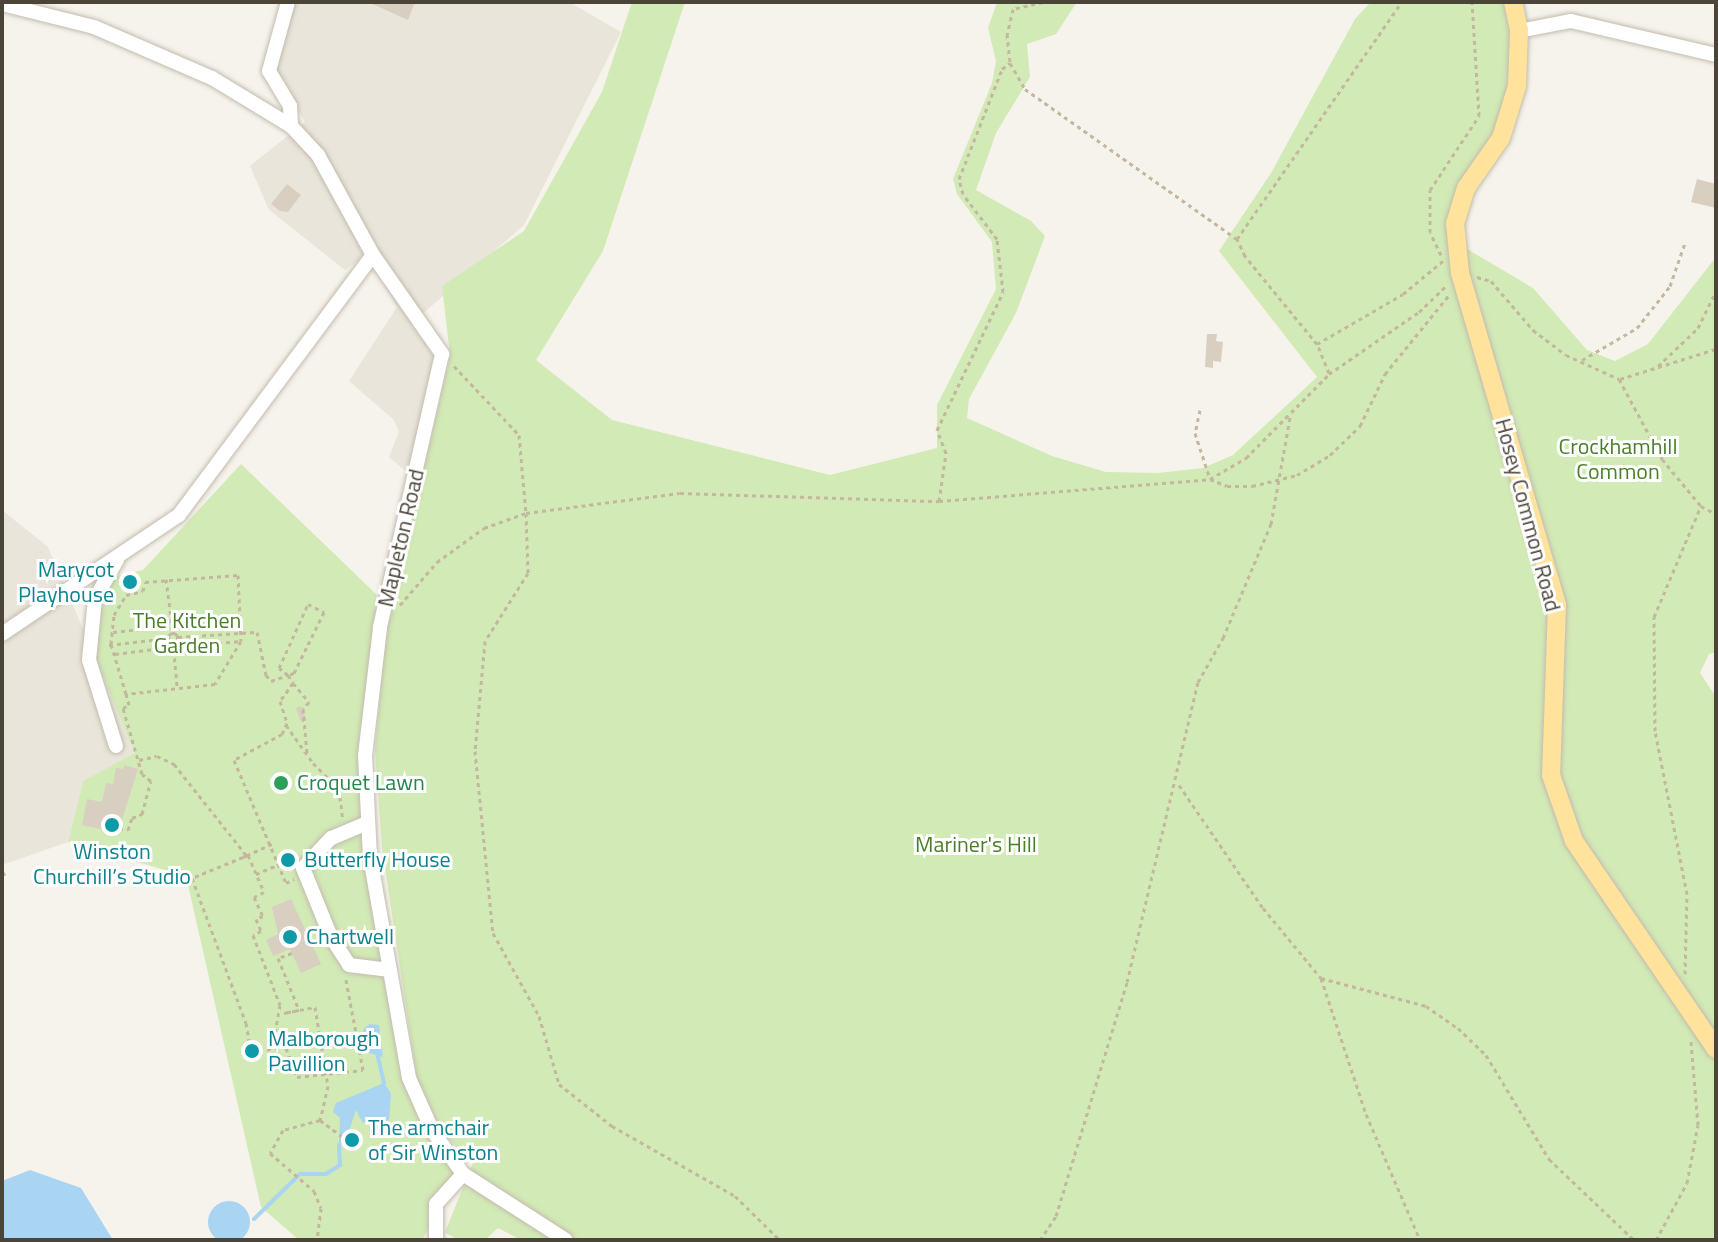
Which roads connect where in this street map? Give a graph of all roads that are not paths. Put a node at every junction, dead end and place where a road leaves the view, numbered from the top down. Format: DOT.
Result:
graph roads {
  1 [pos="288,2"];
  2 [pos="1513,2"];
  3 [pos="2,4"];
  4 [pos="1519,31"];
  5 [pos="1712,52"];
  6 [pos="291,126"];
  7 [pos="373,255"];
  8 [pos="119,556"];
  9 [pos="2,634"];
  10 [pos="116,746"];
  11 [pos="367,823"];
  12 [pos="388,970"];
  13 [pos="1716,1049"];
  14 [pos="463,1174"];
  15 [pos="436,1240"];
  16 [pos="566,1240"];
  1 -- 6 [label="street"];
  2 -- 4 [label="main road, Hosey Common Road"];
  3 -- 6 [label="street"];
  4 -- 5 [label="street"];
  4 -- 13 [label="main road, Hosey Common Road"];
  6 -- 7 [label="street"];
  7 -- 8 [label="street"];
  7 -- 11 [label="street, Mapleton Road"];
  8 -- 9 [label="street"];
  8 -- 10 [label="street"];
  11 -- 12 [label="street, Mapleton Road"];
  11 -- 12 [label="street"];
  12 -- 14 [label="street, Mapleton Road"];
  14 -- 15 [label="street"];
  14 -- 16 [label="street, Mapleton Road"];
}
